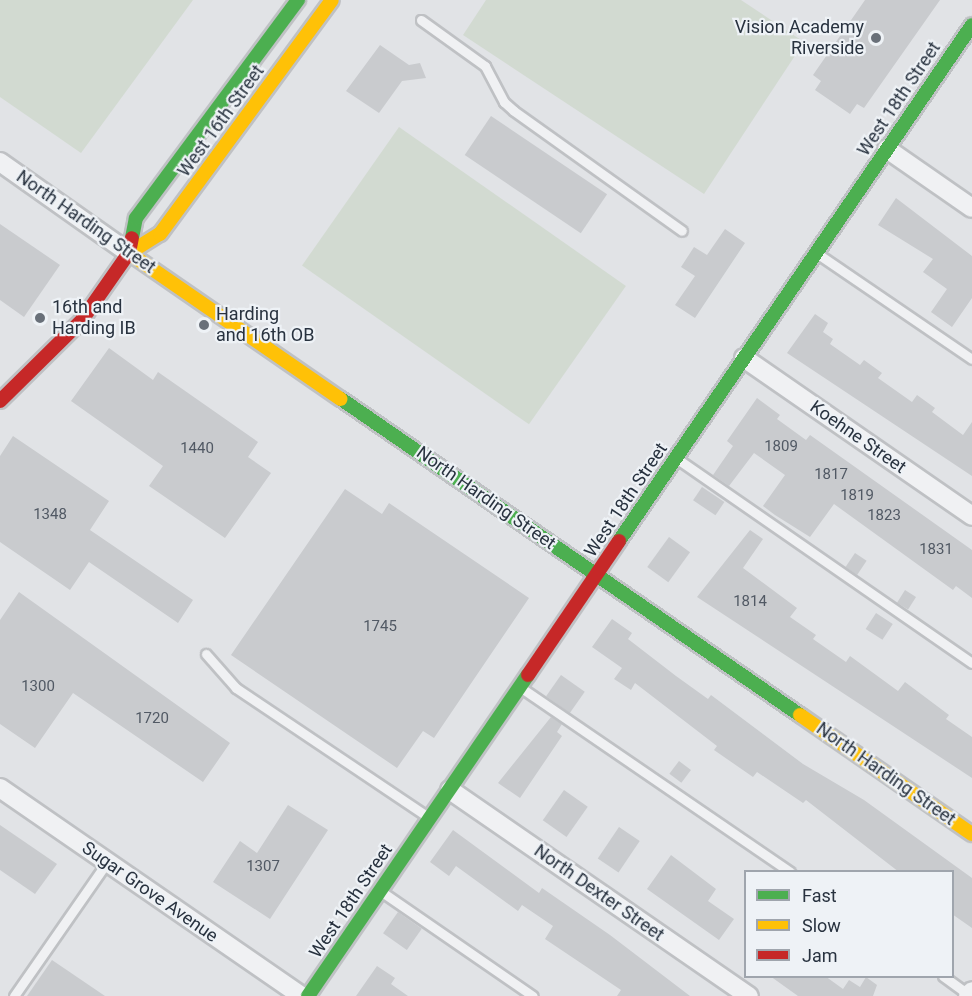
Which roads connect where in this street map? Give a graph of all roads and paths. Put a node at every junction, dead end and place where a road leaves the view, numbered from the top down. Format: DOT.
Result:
graph roads {
  1 [pos="298,0"];
  2 [pos="332,0"];
  3 [pos="421,20"];
  4 [pos="972,25"];
  5 [pos="887,149"];
  6 [pos="0,162"];
  7 [pos="972,208"];
  8 [pos="682,231"];
  9 [pos="129,253"];
  10 [pos="816,253"];
  11 [pos="744,358"];
  12 [pos="972,359"];
  13 [pos="0,401"];
  14 [pos="676,458"];
  15 [pos="972,516"];
  16 [pos="597,575"];
  17 [pos="206,654"];
  18 [pos="972,663"];
  19 [pos="520,687"];
  20 [pos="0,788"];
  21 [pos="450,790"];
  22 [pos="430,819"];
  23 [pos="972,834"];
  24 [pos="107,862"];
  25 [pos="787,870"];
  26 [pos="380,891"];
  27 [pos="946,978"];
  28 [pos="970,994"];
  29 [pos="14,996"];
  30 [pos="301,996"];
  31 [pos="308,996"];
  32 [pos="532,996"];
  33 [pos="749,996"];
  1 -- 9 [label="street, West 16th Street"];
  2 -- 9 [label="street, West 16th Street"];
  3 -- 8 [label="lane"];
  4 -- 5 [label="street, West 18th Street"];
  5 -- 7 [label="street"];
  5 -- 10 [label="street, West 18th Street"];
  6 -- 9 [label="street, North Harding Street"];
  9 -- 13 [label="street, West 16th Street"];
  9 -- 16 [label="street, North Harding Street"];
  10 -- 11 [label="street, West 18th Street"];
  10 -- 12 [label="lane"];
  11 -- 14 [label="street, West 18th Street"];
  11 -- 15 [label="street, Koehne Street"];
  14 -- 16 [label="street, West 18th Street"];
  14 -- 18 [label="lane"];
  16 -- 19 [label="street, West 18th Street"];
  16 -- 23 [label="street, North Harding Street"];
  17 -- 22 [label="lane"];
  19 -- 21 [label="street, West 18th Street"];
  19 -- 25 [label="lane"];
  20 -- 24 [label="street, Sugar Grove Avenue"];
  21 -- 22 [label="street, West 18th Street"];
  21 -- 33 [label="street, North Dexter Street"];
  22 -- 26 [label="street, West 18th Street"];
  24 -- 29 [label="lane"];
  24 -- 30 [label="street, Sugar Grove Avenue"];
  26 -- 31 [label="street, West 18th Street"];
  26 -- 32 [label="lane"];
  27 -- 28 [label="lane"];
}
